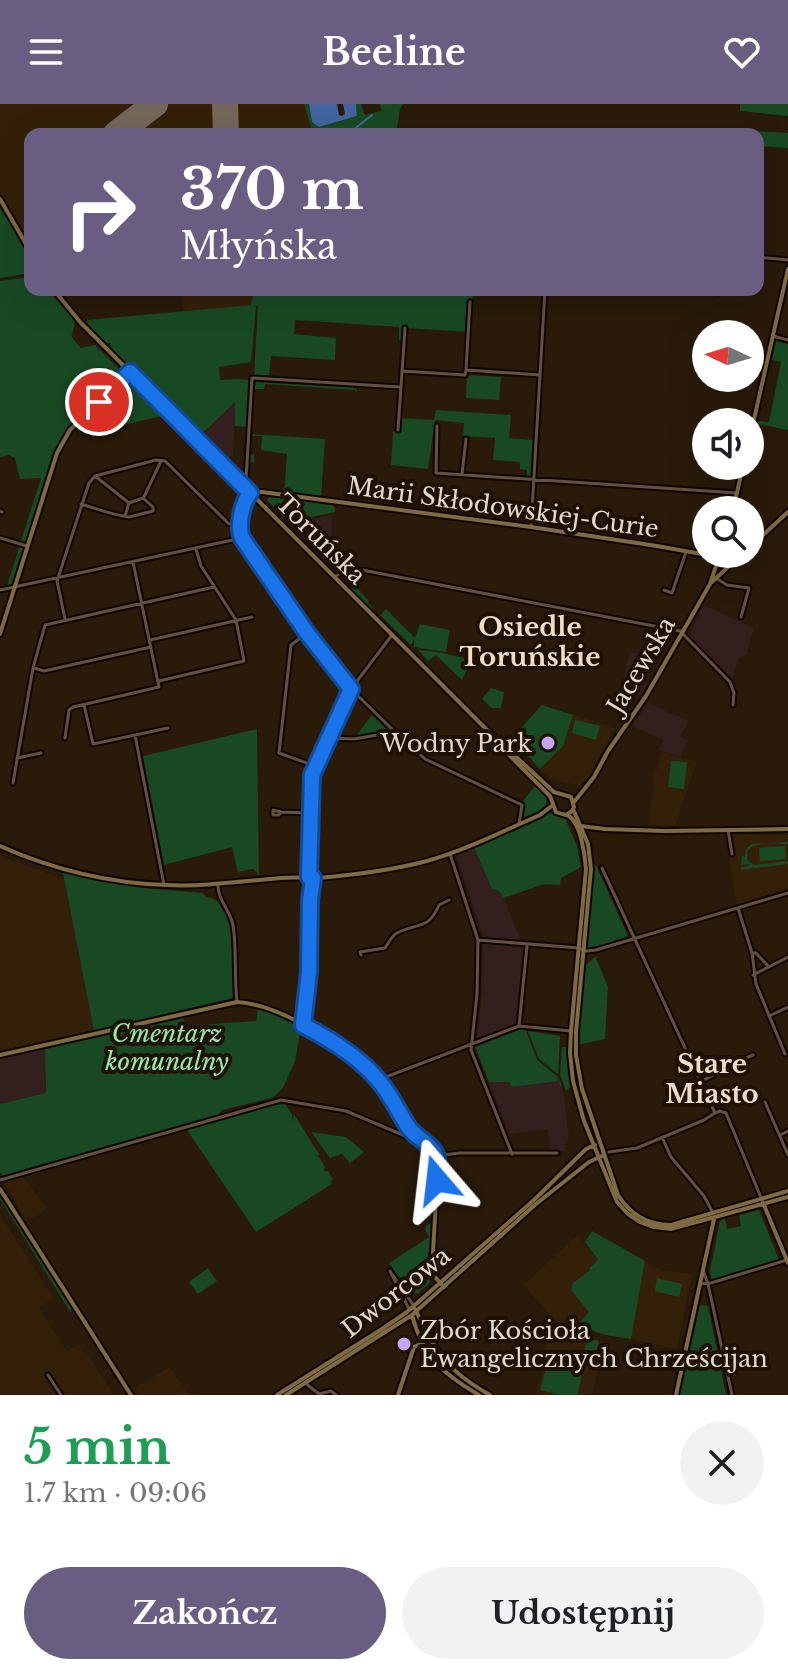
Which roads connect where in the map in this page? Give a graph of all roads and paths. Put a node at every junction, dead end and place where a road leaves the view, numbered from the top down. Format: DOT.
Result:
graph roads {
  1 [pos="0,199"];
  2 [pos="24,241"];
  3 [pos="764,258"];
  4 [pos="788,260"];
  5 [pos="788,269"];
  6 [pos="59,296"];
  7 [pos="545,296"];
  8 [pos="470,302"];
  9 [pos="405,328"];
  10 [pos="773,336"];
  11 [pos="788,340"];
  12 [pos="466,370"];
  13 [pos="402,371"];
  14 [pos="130,372"];
  15 [pos="540,375"];
  16 [pos="400,387"];
  17 [pos="99,402"];
  18 [pos="757,408"];
  19 [pos="437,426"];
  20 [pos="94,428"];
  21 [pos="398,430"];
  22 [pos="466,439"];
  23 [pos="161,461"];
  24 [pos="462,474"];
  25 [pos="95,476"];
  26 [pos="533,479"];
  27 [pos="740,480"];
  28 [pos="241,485"];
  29 [pos="250,493"];
  30 [pos="266,493"];
  31 [pos="737,493"];
  32 [pos="736,496"];
  33 [pos="143,498"];
  34 [pos="129,503"];
  35 [pos="81,504"];
  36 [pos="261,504"];
  37 [pos="788,512"];
  38 [pos="125,516"];
  39 [pos="240,527"];
  40 [pos="531,527"];
  41 [pos="764,534"];
  42 [pos="0,538"];
  43 [pos="242,538"];
  44 [pos="27,546"];
  45 [pos="196,549"];
  46 [pos="687,551"];
  47 [pos="692,552"];
  48 [pos="133,562"];
  49 [pos="715,568"];
  50 [pos="727,568"];
  51 [pos="334,577"];
  52 [pos="58,578"];
  53 [pos="716,578"];
  54 [pos="710,584"];
  55 [pos="14,586"];
  56 [pos="214,587"];
  57 [pos="0,590"];
  58 [pos="664,590"];
  59 [pos="142,603"];
  60 [pos="252,617"];
  61 [pos="741,617"];
  62 [pos="65,619"];
  63 [pos="236,620"];
  64 [pos="307,633"];
  65 [pos="682,633"];
  66 [pos="0,634"];
  67 [pos="392,635"];
  68 [pos="150,640"];
  69 [pos="151,647"];
  70 [pos="33,668"];
  71 [pos="158,681"];
  72 [pos="351,689"];
  73 [pos="83,704"];
  74 [pos="733,705"];
  75 [pos="168,728"];
  76 [pos="395,732"];
  77 [pos="135,735"];
  78 [pos="65,738"];
  79 [pos="329,738"];
  80 [pos="500,742"];
  81 [pos="41,753"];
  82 [pos="17,758"];
  83 [pos="315,766"];
  84 [pos="13,783"];
  85 [pos="583,790"];
  86 [pos="560,795"];
  87 [pos="570,796"];
  88 [pos="574,802"];
  89 [pos="553,803"];
  90 [pos="573,809"];
  91 [pos="281,812"];
  92 [pos="556,812"];
  93 [pos="310,813"];
  94 [pos="540,815"];
  95 [pos="566,815"];
  96 [pos="519,824"];
  97 [pos="581,826"];
  98 [pos="605,829"];
  99 [pos="788,829"];
  100 [pos="727,830"];
  101 [pos="588,844"];
  102 [pos="0,846"];
  103 [pos="450,853"];
  104 [pos="732,854"];
  105 [pos="602,868"];
  106 [pos="311,878"];
  107 [pos="218,884"];
  108 [pos="164,885"];
  109 [pos="788,893"];
  110 [pos="449,900"];
  111 [pos="738,908"];
  112 [pos="635,939"];
  113 [pos="478,940"];
  114 [pos="527,945"];
  115 [pos="581,949"];
  116 [pos="752,953"];
  117 [pos="361,955"];
  118 [pos="788,957"];
  119 [pos="769,967"];
  120 [pos="753,975"];
  121 [pos="237,1002"];
  122 [pos="788,1007"];
  123 [pos="769,1016"];
  124 [pos="303,1025"];
  125 [pos="519,1026"];
  126 [pos="571,1031"];
  127 [pos="471,1045"];
  128 [pos="785,1054"];
  129 [pos="0,1055"];
  130 [pos="753,1055"];
  131 [pos="378,1080"];
  132 [pos="700,1082"];
  133 [pos="765,1102"];
  134 [pos="715,1113"];
  135 [pos="788,1131"];
  136 [pos="413,1133"];
  137 [pos="780,1135"];
  138 [pos="662,1137"];
  139 [pos="597,1144"];
  140 [pos="557,1153"];
  141 [pos="512,1154"];
  142 [pos="604,1154"];
  143 [pos="788,1155"];
  144 [pos="437,1156"];
  145 [pos="0,1180"];
  146 [pos="0,1189"];
  147 [pos="788,1194"];
  148 [pos="763,1202"];
  149 [pos="714,1215"];
  150 [pos="788,1261"];
  151 [pos="433,1265"];
  152 [pos="703,1270"];
  153 [pos="435,1277"];
  154 [pos="443,1283"];
  155 [pos="700,1284"];
  156 [pos="708,1284"];
  157 [pos="400,1287"];
  158 [pos="433,1287"];
  159 [pos="413,1310"];
  160 [pos="398,1325"];
  161 [pos="417,1334"];
  162 [pos="421,1343"];
  163 [pos="48,1375"];
  164 [pos="305,1383"];
  165 [pos="61,1395"];
  166 [pos="131,1395"];
  167 [pos="280,1395"];
  168 [pos="336,1395"];
  169 [pos="398,1395"];
  170 [pos="479,1395"];
  171 [pos="490,1395"];
  172 [pos="676,1395"];
  173 [pos="732,1395"];
  1 -- 2 [label="street"];
  3 -- 4 [label="street"];
  5 -- 10 [label="street"];
  6 -- 14 [label="street, Toruńska"];
  7 -- 15 [label="street"];
  8 -- 12 [label="street"];
  9 -- 13 [label="street"];
  10 -- 11 [label="street"];
  10 -- 18 [label="street"];
  12 -- 13 [label="street"];
  12 -- 15 [label="street"];
  13 -- 16 [label="street"];
  14 -- 17 [label="street"];
  14 -- 28 [label="street, Toruńska"];
  15 -- 26 [label="street"];
  16 -- 21 [label="street"];
  16 -- 28 [label="street"];
  17 -- 20 [label="street"];
  17 -- 44 [label="street"];
  19 -- 24 [label="street"];
  22 -- 24 [label="street"];
  23 -- 25 [label="street"];
  23 -- 33 [label="street"];
  23 -- 39 [label="street"];
  24 -- 26 [label="street"];
  25 -- 34 [label="street"];
  25 -- 35 [label="street"];
  26 -- 31 [label="street"];
  26 -- 40 [label="street"];
  27 -- 31 [label="street"];
  28 -- 29 [label="street, Toruńska"];
  29 -- 30 [label="street, Marii Skłodowskiej-Curie"];
  29 -- 36 [label="street, Toruńska"];
  29 -- 39 [label="street"];
  30 -- 36 [label="street"];
  30 -- 40 [label="street, Marii Skłodowskiej-Curie"];
  31 -- 32 [label="street"];
  33 -- 34 [label="street"];
  33 -- 38 [label="street"];
  34 -- 38 [label="street"];
  35 -- 38 [label="street"];
  35 -- 52 [label="street"];
  36 -- 51 [label="street, Toruńska"];
  37 -- 41 [label="street"];
  39 -- 43 [label="street"];
  40 -- 46 [label="street, Marii Skłodowskiej-Curie"];
  42 -- 44 [label="street"];
  43 -- 45 [label="street"];
  43 -- 64 [label="street"];
  44 -- 55 [label="street"];
  45 -- 48 [label="street"];
  45 -- 56 [label="street"];
  46 -- 47 [label="street, Marii Skłodowskiej-Curie"];
  46 -- 58 [label="street"];
  48 -- 52 [label="street"];
  48 -- 59 [label="street"];
  49 -- 54 [label="street, Jacewska"];
  50 -- 53 [label="street"];
  51 -- 65 [label="street"];
  51 -- 67 [label="street, Toruńska"];
  52 -- 55 [label="street"];
  52 -- 62 [label="street"];
  53 -- 54 [label="street"];
  53 -- 61 [label="street"];
  54 -- 65 [label="street, Jacewska"];
  55 -- 57 [label="street"];
  55 -- 66 [label="street"];
  56 -- 59 [label="street"];
  56 -- 63 [label="street"];
  59 -- 62 [label="street"];
  59 -- 68 [label="street"];
  60 -- 63 [label="street"];
  62 -- 70 [label="street"];
  63 -- 68 [label="street"];
  63 -- 71 [label="street"];
  64 -- 72 [label="street"];
  64 -- 83 [label="street"];
  65 -- 74 [label="street"];
  65 -- 85 [label="street, Jacewska"];
  67 -- 72 [label="street"];
  67 -- 80 [label="street, Toruńska"];
  68 -- 69 [label="street"];
  69 -- 70 [label="street"];
  69 -- 71 [label="street"];
  70 -- 82 [label="street"];
  71 -- 73 [label="street"];
  72 -- 76 [label="street"];
  72 -- 79 [label="street"];
  73 -- 77 [label="street"];
  73 -- 78 [label="street"];
  75 -- 77 [label="street"];
  76 -- 79 [label="street"];
  76 -- 96 [label="street"];
  77 -- 108 [label="street"];
  79 -- 83 [label="street"];
  80 -- 86 [label="street, Toruńska"];
  80 -- 89 [label="street, Toruńska"];
  81 -- 82 [label="street"];
  82 -- 84 [label="street"];
  83 -- 93 [label="street"];
  85 -- 87 [label="street"];
  85 -- 88 [label="street, Jacewska"];
  86 -- 87 [label="street"];
  86 -- 89 [label="street"];
  87 -- 88 [label="street"];
  88 -- 90 [label="street"];
  89 -- 92 [label="street"];
  89 -- 94 [label="street"];
  90 -- 95 [label="street"];
  90 -- 97 [label="street"];
  91 -- 93 [label="street"];
  92 -- 94 [label="street"];
  92 -- 95 [label="street"];
  93 -- 106 [label="street"];
  94 -- 96 [label="street"];
  95 -- 115 [label="street"];
  96 -- 103 [label="street"];
  97 -- 98 [label="street"];
  97 -- 101 [label="street"];
  98 -- 100 [label="street"];
  98 -- 101 [label="street"];
  99 -- 100 [label="street"];
  100 -- 104 [label="street"];
  101 -- 115 [label="street"];
  102 -- 108 [label="street"];
  103 -- 106 [label="street"];
  103 -- 113 [label="street"];
  105 -- 112 [label="street"];
  106 -- 107 [label="street"];
  106 -- 124 [label="street"];
  107 -- 108 [label="street"];
  107 -- 121 [label="street"];
  109 -- 111 [label="street"];
  110 -- 117 [label="street"];
  111 -- 112 [label="street"];
  111 -- 116 [label="street"];
  112 -- 115 [label="street"];
  112 -- 132 [label="street"];
  113 -- 114 [label="street"];
  113 -- 127 [label="street"];
  114 -- 115 [label="street"];
  114 -- 125 [label="street"];
  115 -- 126 [label="street"];
  115 -- 139 [label="street"];
  116 -- 119 [label="street"];
  116 -- 120 [label="street"];
  118 -- 119 [label="street"];
  119 -- 120 [label="street"];
  120 -- 123 [label="street"];
  121 -- 124 [label="street"];
  121 -- 129 [label="street"];
  122 -- 123 [label="street"];
  123 -- 128 [label="street"];
  124 -- 131 [label="street"];
  125 -- 126 [label="street"];
  125 -- 127 [label="street"];
  126 -- 139 [label="street"];
  127 -- 131 [label="street"];
  127 -- 141 [label="street"];
  130 -- 132 [label="street"];
  131 -- 136 [label="street"];
  132 -- 134 [label="street"];
  133 -- 137 [label="street"];
  134 -- 138 [label="street"];
  134 -- 148 [label="street"];
  135 -- 137 [label="street"];
  136 -- 144 [label="street"];
  136 -- 145 [label="street"];
  137 -- 143 [label="street"];
  138 -- 142 [label="street"];
  138 -- 149 [label="street"];
  139 -- 142 [label="street"];
  139 -- 154 [label="street, Dworcowa"];
  140 -- 141 [label="street"];
  141 -- 144 [label="street"];
  142 -- 149 [label="street"];
  142 -- 154 [label="street, Dworcowa"];
  144 -- 151 [label="street"];
  146 -- 166 [label="street"];
  147 -- 148 [label="street"];
  148 -- 149 [label="street"];
  148 -- 150 [label="street"];
  149 -- 152 [label="street"];
  150 -- 156 [label="street"];
  151 -- 153 [label="street"];
  151 -- 154 [label="street"];
  152 -- 155 [label="street"];
  152 -- 156 [label="street"];
  153 -- 154 [label="street"];
  153 -- 158 [label="street"];
  154 -- 158 [label="street, Dworcowa"];
  154 -- 159 [label="street, Dworcowa"];
  155 -- 156 [label="street"];
  155 -- 172 [label="street"];
  156 -- 173 [label="street"];
  157 -- 159 [label="street"];
  158 -- 159 [label="street, Dworcowa"];
  159 -- 160 [label="street, Dworcowa"];
  159 -- 161 [label="street"];
  159 -- 167 [label="street, Dworcowa"];
  159 -- 171 [label="street"];
  160 -- 161 [label="street"];
  160 -- 164 [label="street, Dworcowa"];
  161 -- 162 [label="street"];
  162 -- 169 [label="street"];
  162 -- 170 [label="street"];
  163 -- 165 [label="street"];
  164 -- 167 [label="street, Dworcowa"];
  164 -- 168 [label="street"];
}
